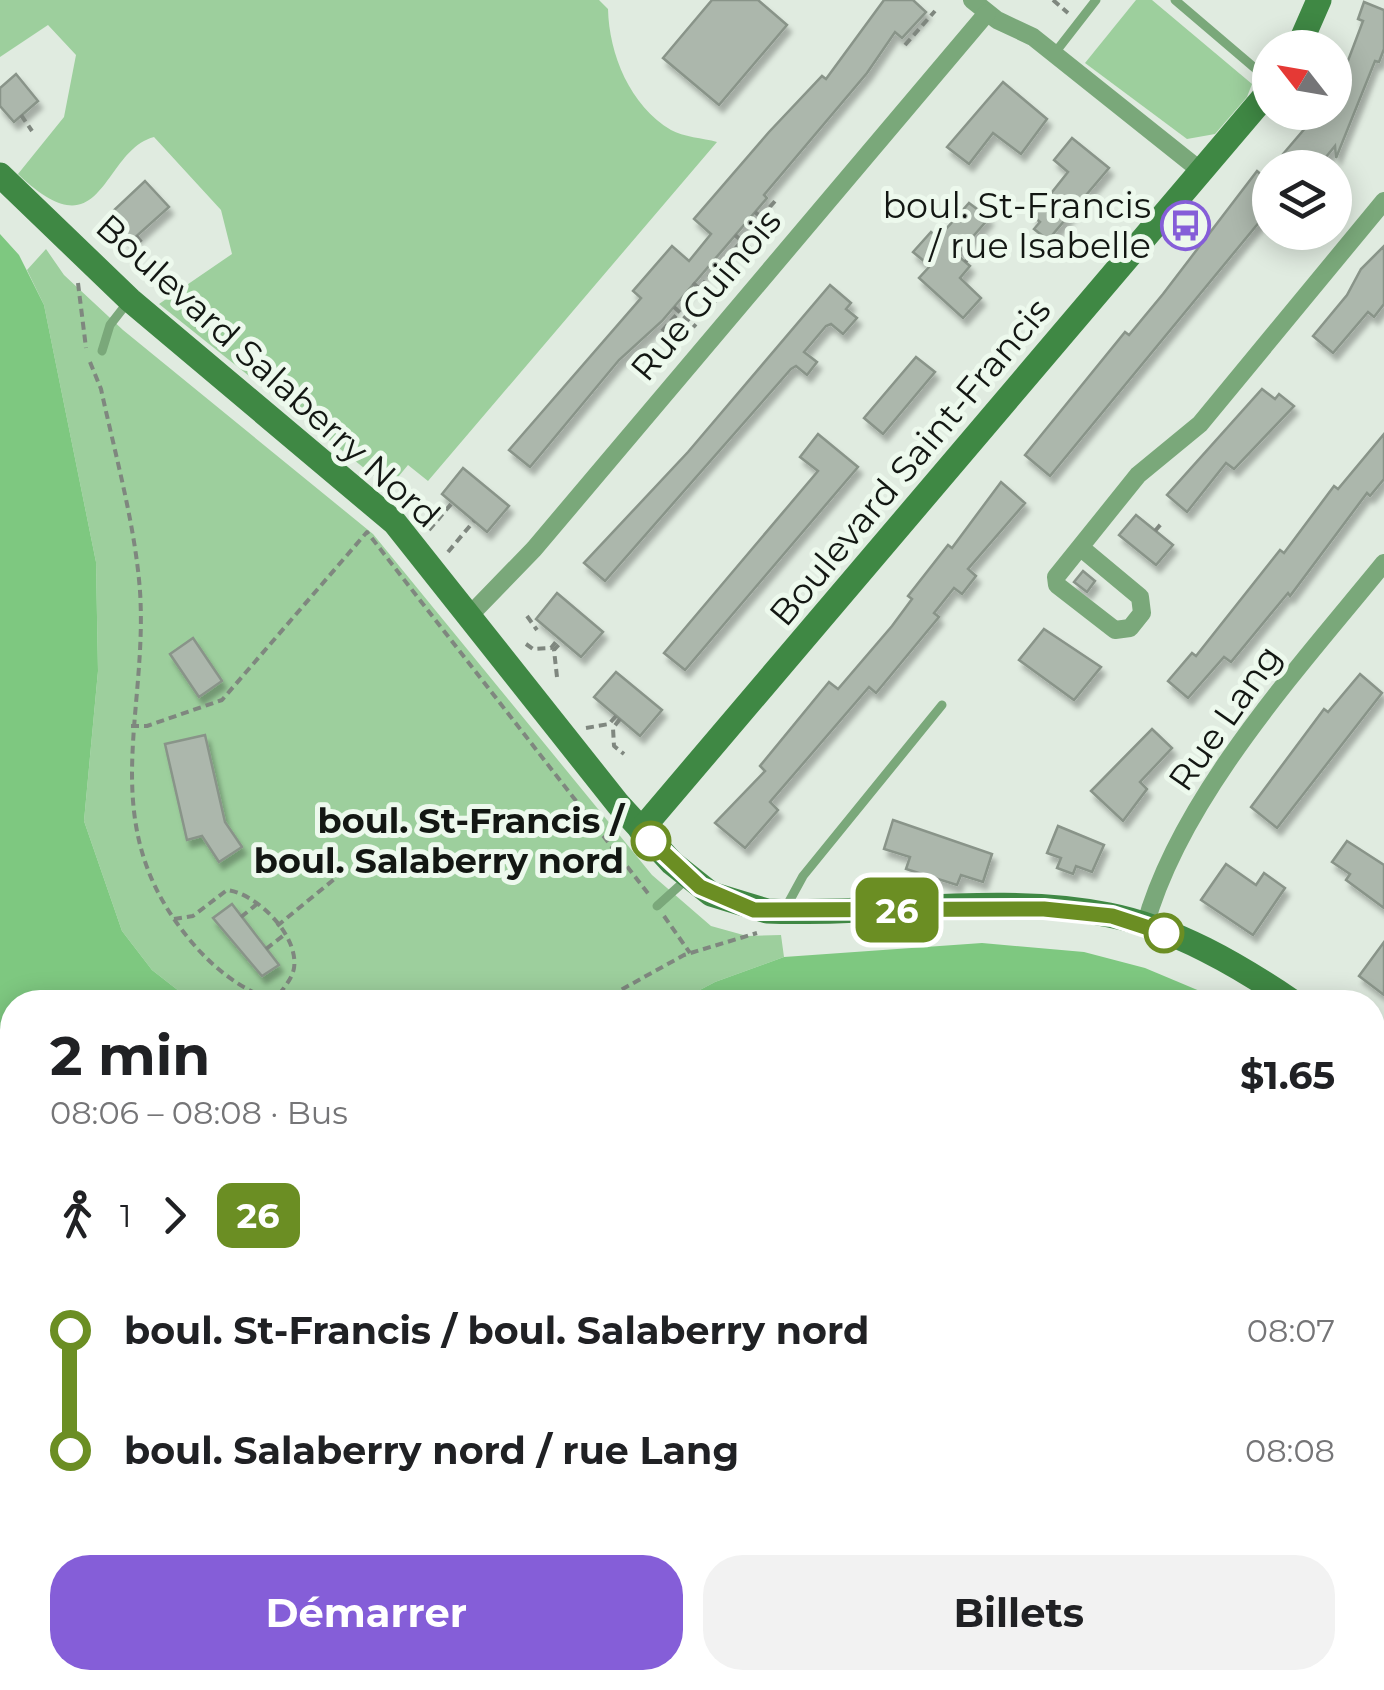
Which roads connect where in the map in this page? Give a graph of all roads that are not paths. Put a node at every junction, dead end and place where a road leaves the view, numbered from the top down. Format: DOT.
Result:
graph roads {
  1 [pos="972,0"];
  2 [pos="1078,0"];
  3 [pos="1175,0"];
  4 [pos="1319,0"];
  5 [pos="1092,4"];
  6 [pos="987,13"];
  7 [pos="1306,30"];
  8 [pos="1054,54"];
  9 [pos="1252,66"];
  10 [pos="1252,111"];
  11 [pos="1201,170"];
  12 [pos="0,175"];
  13 [pos="1384,201"];
  14 [pos="130,300"];
  15 [pos="102,351"];
  16 [pos="1080,548"];
  17 [pos="1384,563"];
  18 [pos="471,614"];
  19 [pos="942,706"];
  20 [pos="642,830"];
  21 [pos="688,878"];
  22 [pos="657,906"];
  23 [pos="784,912"];
  24 [pos="1146,926"];
  25 [pos="1273,990"];
  1 -- 6 [label="street"];
  2 -- 5 [label="lane"];
  3 -- 9 [label="lane"];
  4 -- 7 [label="street"];
  5 -- 8 [label="lane"];
  6 -- 8 [label="street"];
  6 -- 18 [label="street, Rue Guinois"];
  8 -- 11 [label="street"];
  10 -- 11 [label="street, Boulevard Saint-Francis"];
  11 -- 20 [label="street, Boulevard Saint-Francis"];
  12 -- 14 [label="street, Boulevard Salaberry Nord"];
  13 -- 16 [label="street"];
  14 -- 15 [label="lane"];
  14 -- 18 [label="street, Boulevard Salaberry Nord"];
  16 -- 16 [label="street"];
  17 -- 24 [label="street, Rue Lang"];
  18 -- 20 [label="street, Boulevard Salaberry Nord"];
  19 -- 23 [label="lane"];
  20 -- 21 [label="street, Boulevard Salaberry Nord"];
  21 -- 22 [label="lane"];
  21 -- 23 [label="street, Boulevard Salaberry Nord"];
  23 -- 24 [label="street, Boulevard Salaberry Nord"];
  24 -- 25 [label="street, Boulevard Salaberry Nord"];
}
